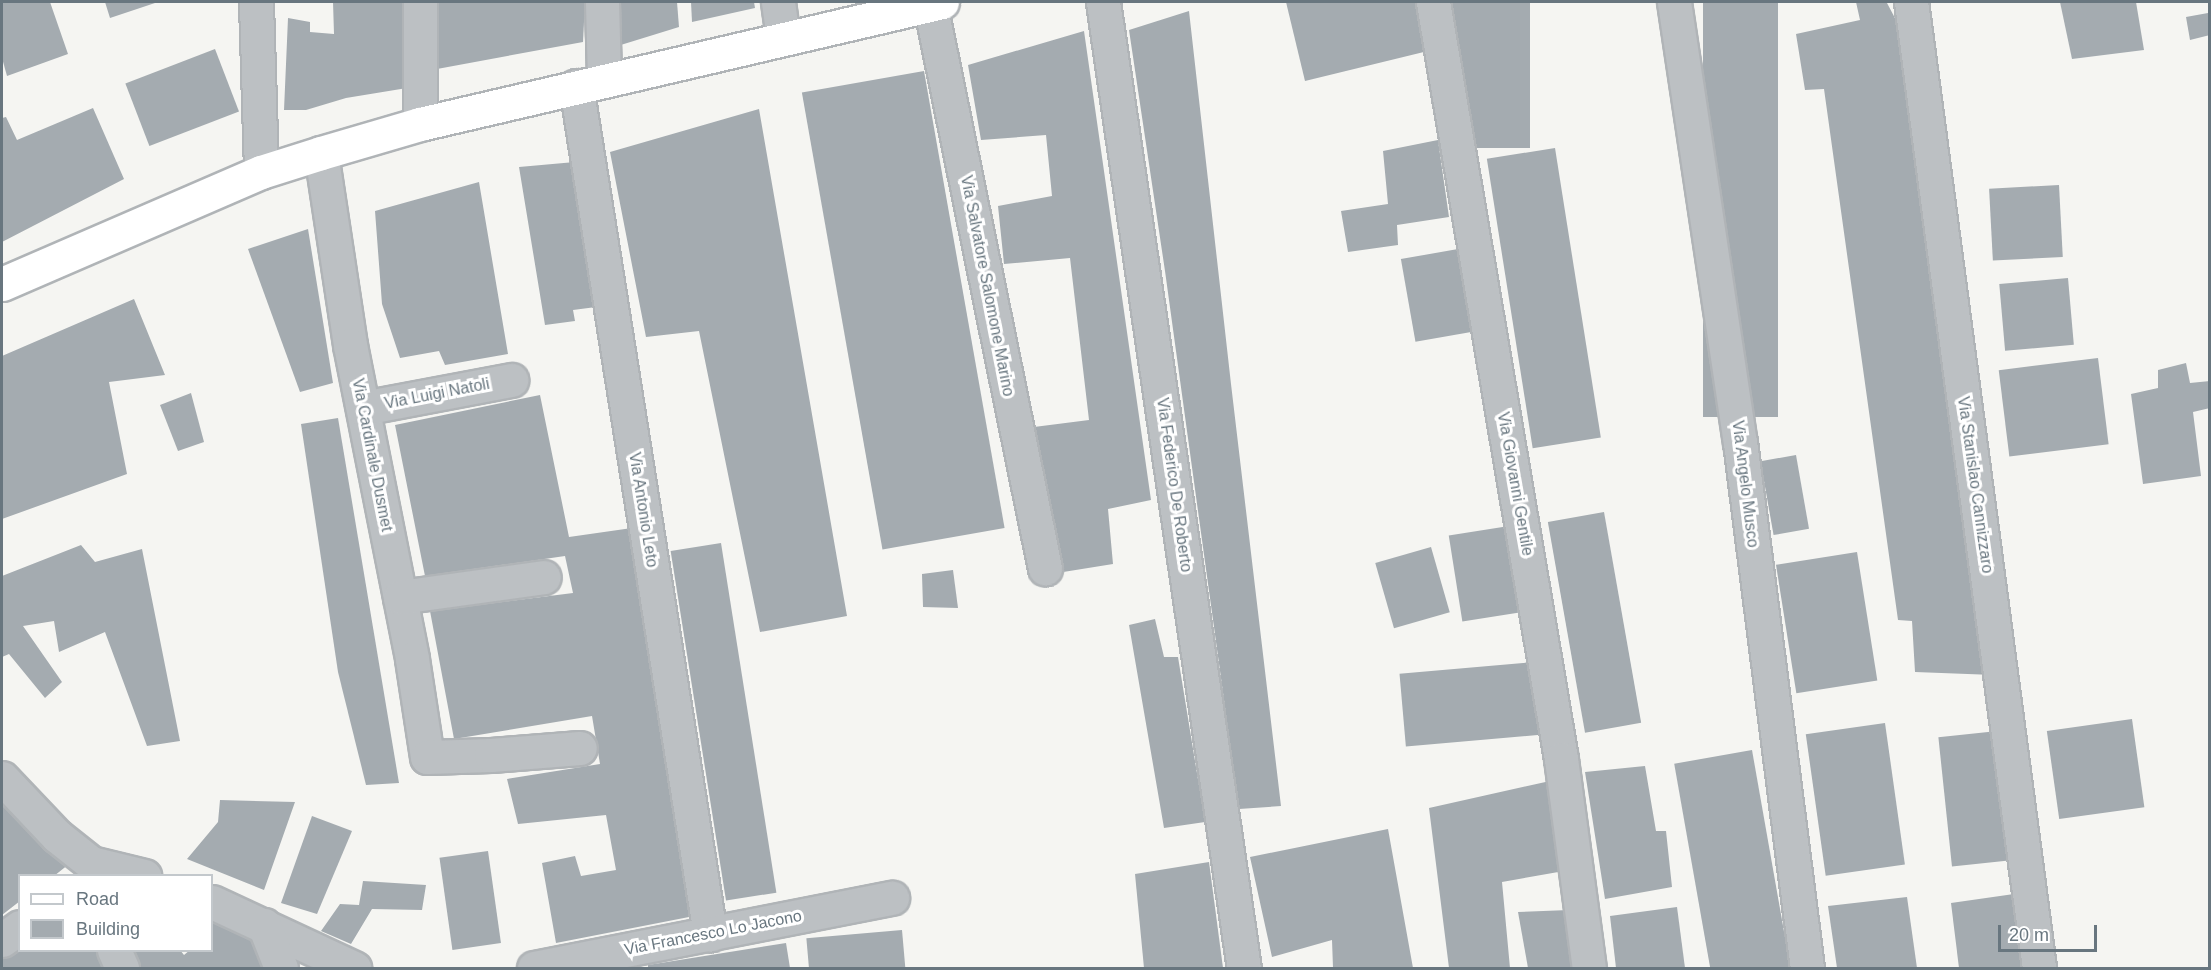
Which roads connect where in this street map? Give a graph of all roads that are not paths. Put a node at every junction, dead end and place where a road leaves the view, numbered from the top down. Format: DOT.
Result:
graph roads {
  1 [pos="256,2"];
  2 [pos="420,2"];
  3 [pos="602,2"];
  4 [pos="778,2"];
  5 [pos="1103,2"];
  6 [pos="1433,2"];
  7 [pos="1674,2"];
  8 [pos="1911,2"];
  9 [pos="936,3"];
  10 [pos="783,39"];
  11 [pos="590,83"];
  12 [pos="420,124"];
  13 [pos="321,153"];
  14 [pos="261,172"];
  15 [pos="2,284"];
  16 [pos="511,380"];
  17 [pos="363,408"];
  18 [pos="1045,568"];
  19 [pos="544,577"];
  20 [pos="399,597"];
  21 [pos="580,748"];
  22 [pos="2,778"];
  23 [pos="88,869"];
  24 [pos="128,874"];
  25 [pos="892,898"];
  26 [pos="213,902"];
  27 [pos="264,925"];
  28 [pos="18,928"];
  29 [pos="710,934"];
  30 [pos="2,940"];
  31 [pos="114,952"];
  32 [pos="122,969"];
  33 [pos="281,969"];
  34 [pos="354,969"];
  35 [pos="534,969"];
  36 [pos="1244,969"];
  37 [pos="1589,969"];
  38 [pos="1807,969"];
  39 [pos="2039,969"];
  1 -- 14 [label="street"];
  2 -- 12 [label="street"];
  3 -- 11 [label="street, Via Antonio Leto"];
  4 -- 10 [label="street"];
  5 -- 36 [label="street, Via Federico De Roberto"];
  6 -- 37 [label="street, Via Giovanni Gentile"];
  7 -- 38 [label="street, Via Angelo Musco"];
  8 -- 39 [label="street, Via Stanislao Cannizzaro"];
  9 -- 10 [label="main road"];
  9 -- 18 [label="street, Via Salvatore Salomone Marino"];
  10 -- 11 [label="main road"];
  11 -- 12 [label="main road"];
  11 -- 29 [label="street, Via Antonio Leto"];
  12 -- 13 [label="main road"];
  13 -- 14 [label="main road"];
  13 -- 17 [label="street, Via Cardinale Dusmet"];
  14 -- 15 [label="main road"];
  16 -- 17 [label="street, Via Luigi Natoli"];
  17 -- 20 [label="street, Via Cardinale Dusmet"];
  19 -- 20 [label="street"];
  20 -- 21 [label="street, Via Cardinale Dusmet"];
  22 -- 23 [label="street"];
  23 -- 24 [label="street"];
  25 -- 29 [label="street, Via Francesco Lo Jacono"];
  26 -- 27 [label="street"];
  27 -- 33 [label="street"];
  27 -- 34 [label="street"];
  28 -- 30 [label="street"];
  29 -- 35 [label="street, Via Francesco Lo Jacono"];
  31 -- 32 [label="street"];
}
